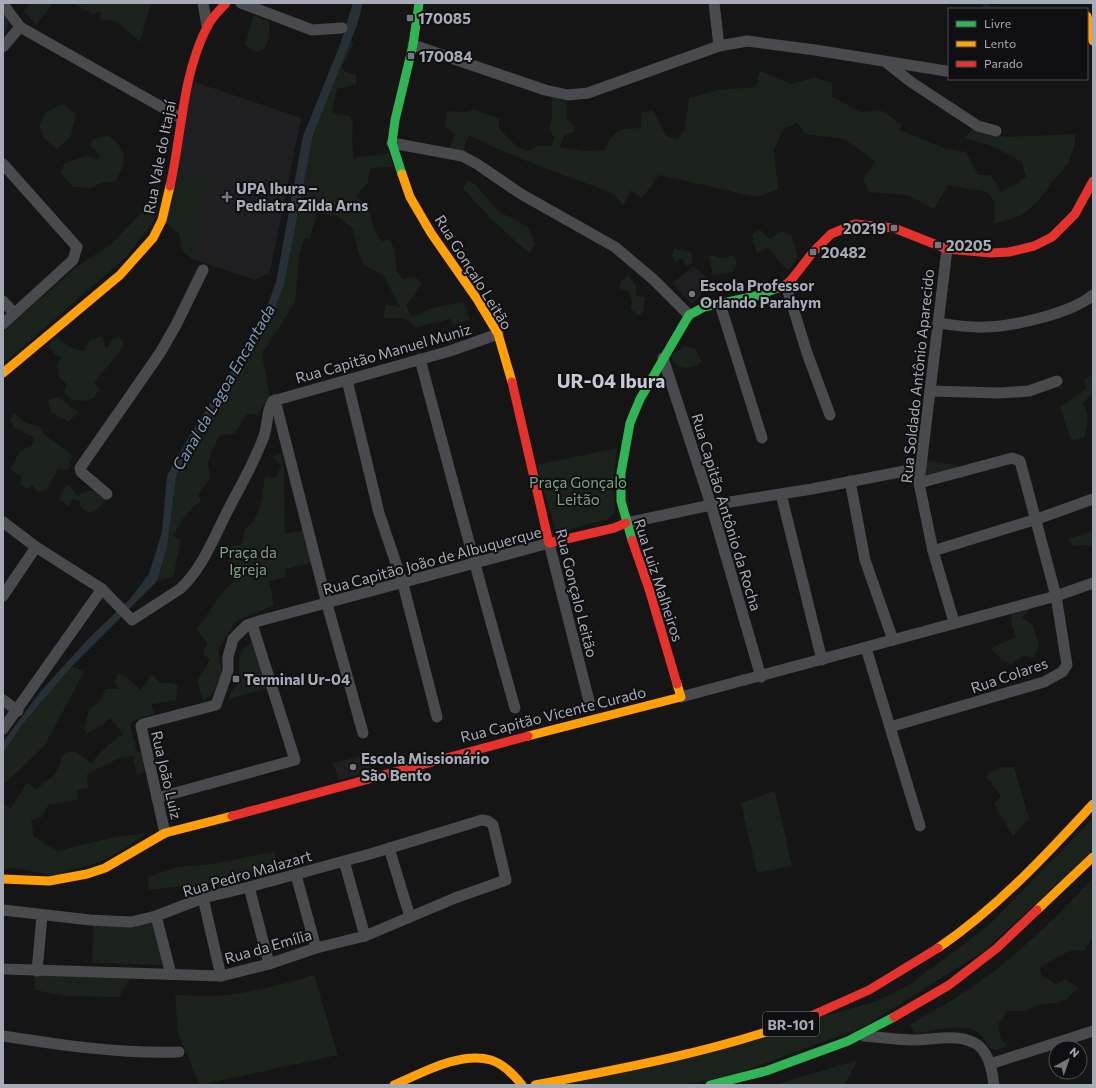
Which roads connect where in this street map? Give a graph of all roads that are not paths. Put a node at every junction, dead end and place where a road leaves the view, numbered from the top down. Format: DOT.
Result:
graph roads {
  1 [pos="203,3"];
  2 [pos="226,3"];
  3 [pos="241,3"];
  4 [pos="419,3"];
  5 [pos="714,3"];
  6 [pos="3,4"];
  7 [pos="1088,20"];
  8 [pos="207,26"];
  9 [pos="20,27"];
  10 [pos="342,28"];
  11 [pos="1093,40"];
  12 [pos="413,45"];
  13 [pos="720,46"];
  14 [pos="3,47"];
  15 [pos="885,61"];
  16 [pos="946,71"];
  17 [pos="181,118"];
  18 [pos="996,131"];
  19 [pos="392,143"];
  20 [pos="3,164"];
  21 [pos="1093,181"];
  22 [pos="947,249"];
  23 [pos="203,270"];
  24 [pos="786,285"];
  25 [pos="1093,295"];
  26 [pos="3,301"];
  27 [pos="720,304"];
  28 [pos="14,313"];
  29 [pos="689,315"];
  30 [pos="938,323"];
  31 [pos="3,324"];
  32 [pos="498,334"];
  33 [pos="663,358"];
  34 [pos="420,359"];
  35 [pos="3,373"];
  36 [pos="347,380"];
  37 [pos="1057,381"];
  38 [pos="930,391"];
  39 [pos="276,400"];
  40 [pos="830,415"];
  41 [pos="762,438"];
  42 [pos="920,468"];
  43 [pos="850,481"];
  44 [pos="919,483"];
  45 [pos="107,494"];
  46 [pos="781,494"];
  47 [pos="1093,499"];
  48 [pos="711,506"];
  49 [pos="1036,519"];
  50 [pos="3,522"];
  51 [pos="626,523"];
  52 [pos="549,543"];
  53 [pos="36,547"];
  54 [pos="933,551"];
  55 [pos="473,563"];
  56 [pos="1093,583"];
  57 [pos="403,584"];
  58 [pos="102,589"];
  59 [pos="3,596"];
  60 [pos="1056,596"];
  61 [pos="327,604"];
  62 [pos="954,622"];
  63 [pos="252,624"];
  64 [pos="893,640"];
  65 [pos="866,648"];
  66 [pos="822,660"];
  67 [pos="761,676"];
  68 [pos="681,697"];
  69 [pos="3,700"];
  70 [pos="589,701"];
  71 [pos="515,708"];
  72 [pos="18,710"];
  73 [pos="437,717"];
  74 [pos="142,724"];
  75 [pos="890,727"];
  76 [pos="3,729"];
  77 [pos="363,733"];
  78 [pos="157,798"];
  79 [pos="1093,804"];
  80 [pos="920,826"];
  81 [pos="165,833"];
  82 [pos="389,848"];
  83 [pos="1093,858"];
  84 [pos="344,861"];
  85 [pos="296,875"];
  86 [pos="3,879"];
  87 [pos="506,880"];
  88 [pos="250,887"];
  89 [pos="203,898"];
  90 [pos="3,910"];
  91 [pos="42,915"];
  92 [pos="156,916"];
  93 [pos="410,917"];
  94 [pos="365,936"];
  95 [pos="316,948"];
  96 [pos="269,964"];
  97 [pos="3,970"];
  98 [pos="37,971"];
  99 [pos="171,974"];
  100 [pos="222,976"];
  101 [pos="1093,1031"];
  102 [pos="3,1036"];
  103 [pos="860,1036"];
  104 [pos="179,1052"];
  105 [pos="990,1064"];
  106 [pos="394,1085"];
  107 [pos="522,1085"];
  108 [pos="535,1085"];
  109 [pos="710,1085"];
  110 [pos="994,1085"];
  1 -- 8 [label="street"];
  2 -- 8 [label="main road, Rua Vale do Itajaí"];
  3 -- 10 [label="street"];
  4 -- 12 [label="main road, Rua Gonçalo Leitão"];
  5 -- 13 [label="street"];
  6 -- 9 [label="street"];
  7 -- 11 [label="main road"];
  8 -- 17 [label="main road, Rua Vale do Itajaí"];
  9 -- 14 [label="street"];
  9 -- 17 [label="street"];
  12 -- 13 [label="street"];
  12 -- 19 [label="main road, Rua Gonçalo Leitão"];
  13 -- 15 [label="street"];
  15 -- 16 [label="street"];
  15 -- 18 [label="street"];
  17 -- 35 [label="main road, Rua Vale do Itajaí"];
  19 -- 29 [label="street"];
  19 -- 32 [label="main road, Rua Gonçalo Leitão"];
  20 -- 28 [label="street"];
  21 -- 22 [label="main road"];
  22 -- 24 [label="main road"];
  22 -- 30 [label="street, Rua Soldado Antônio Aparecido"];
  23 -- 45 [label="street"];
  24 -- 27 [label="main road"];
  24 -- 40 [label="street"];
  25 -- 30 [label="street"];
  26 -- 28 [label="street"];
  27 -- 29 [label="main road"];
  27 -- 41 [label="street"];
  28 -- 31 [label="street"];
  29 -- 33 [label="main road, Rua Luiz Malheiros"];
  30 -- 38 [label="street, Rua Soldado Antônio Aparecido"];
  32 -- 34 [label="street, Rua Capitão Manuel Muniz"];
  32 -- 52 [label="main road, Rua Gonçalo Leitão"];
  33 -- 48 [label="street, Rua Capitão Antônio da Rocha"];
  33 -- 51 [label="main road, Rua Luiz Malheiros"];
  34 -- 36 [label="street, Rua Capitão Manuel Muniz"];
  34 -- 55 [label="street"];
  36 -- 39 [label="street, Rua Capitão Manuel Muniz"];
  36 -- 57 [label="street"];
  37 -- 38 [label="street"];
  38 -- 42 [label="street, Rua Soldado Antônio Aparecido"];
  39 -- 58 [label="street"];
  39 -- 61 [label="street"];
  42 -- 43 [label="street, Rua Capitão João de Albuquerque"];
  42 -- 44 [label="street, Rua Soldado Antônio Aparecido"];
  43 -- 46 [label="street, Rua Capitão João de Albuquerque"];
  43 -- 64 [label="street"];
  44 -- 49 [label="street, Rua Colares"];
  44 -- 54 [label="street, Rua Soldado Antônio Aparecido"];
  46 -- 48 [label="street, Rua Capitão João de Albuquerque"];
  46 -- 66 [label="street"];
  47 -- 49 [label="street"];
  48 -- 51 [label="street, Rua Capitão João de Albuquerque"];
  48 -- 67 [label="street, Rua Capitão Antônio da Rocha"];
  49 -- 54 [label="street"];
  49 -- 60 [label="street, Rua Colares"];
  50 -- 53 [label="street"];
  51 -- 52 [label="main road, Rua Capitão João de Albuquerque"];
  51 -- 68 [label="main road, Rua Luiz Malheiros"];
  52 -- 55 [label="street, Rua Capitão João de Albuquerque"];
  52 -- 70 [label="street, Rua Gonçalo Leitão"];
  53 -- 58 [label="street"];
  53 -- 59 [label="street"];
  54 -- 62 [label="street, Rua Soldado Antônio Aparecido"];
  55 -- 57 [label="street, Rua Capitão João de Albuquerque"];
  55 -- 71 [label="street"];
  56 -- 60 [label="street, Rua Capitão Vicente Curado"];
  57 -- 61 [label="street, Rua Capitão João de Albuquerque"];
  57 -- 73 [label="street"];
  58 -- 72 [label="street"];
  60 -- 62 [label="street, Rua Capitão Vicente Curado"];
  60 -- 75 [label="street, Rua Colares"];
  61 -- 63 [label="street, Rua Capitão João de Albuquerque"];
  61 -- 77 [label="street"];
  62 -- 64 [label="street, Rua Capitão Vicente Curado"];
  63 -- 74 [label="street, Rua Capitão João de Albuquerque"];
  63 -- 78 [label="street"];
  64 -- 65 [label="street, Rua Capitão Vicente Curado"];
  65 -- 66 [label="street, Rua Capitão Vicente Curado"];
  65 -- 75 [label="street"];
  66 -- 67 [label="street, Rua Capitão Vicente Curado"];
  67 -- 68 [label="street, Rua Capitão Vicente Curado"];
  68 -- 81 [label="main road, Rua Capitão Vicente Curado"];
  69 -- 72 [label="street"];
  72 -- 76 [label="street"];
  74 -- 78 [label="street, Rua João Luiz"];
  75 -- 80 [label="street"];
  78 -- 81 [label="street, Rua João Luiz"];
  79 -- 108 [label="main road, BR-101"];
  81 -- 86 [label="main road, Rua Capitão Vicente Curado"];
  82 -- 84 [label="street, Rua Pedro Malazart"];
  82 -- 87 [label="street, Rua Pedro Malazart"];
  82 -- 93 [label="street"];
  83 -- 103 [label="main road, BR-101"];
  84 -- 85 [label="street, Rua Pedro Malazart"];
  84 -- 94 [label="street"];
  85 -- 88 [label="street, Rua Pedro Malazart"];
  85 -- 95 [label="street"];
  87 -- 93 [label="street, Rua da Emília"];
  88 -- 89 [label="street, Rua Pedro Malazart"];
  88 -- 96 [label="street"];
  89 -- 92 [label="street, Rua Pedro Malazart"];
  89 -- 100 [label="street"];
  90 -- 91 [label="street, Rua Pedro Malazart"];
  91 -- 92 [label="street, Rua Pedro Malazart"];
  91 -- 98 [label="street"];
  92 -- 99 [label="street"];
  93 -- 94 [label="street, Rua da Emília"];
  94 -- 95 [label="street, Rua da Emília"];
  95 -- 96 [label="street, Rua da Emília"];
  96 -- 100 [label="street, Rua da Emília"];
  97 -- 98 [label="street, Rua da Emília"];
  98 -- 99 [label="street, Rua da Emília"];
  99 -- 100 [label="street, Rua da Emília"];
  101 -- 105 [label="street"];
  102 -- 104 [label="street"];
  103 -- 105 [label="street"];
  103 -- 109 [label="main road, BR-101"];
  105 -- 110 [label="street"];
  106 -- 107 [label="main road"];
}
